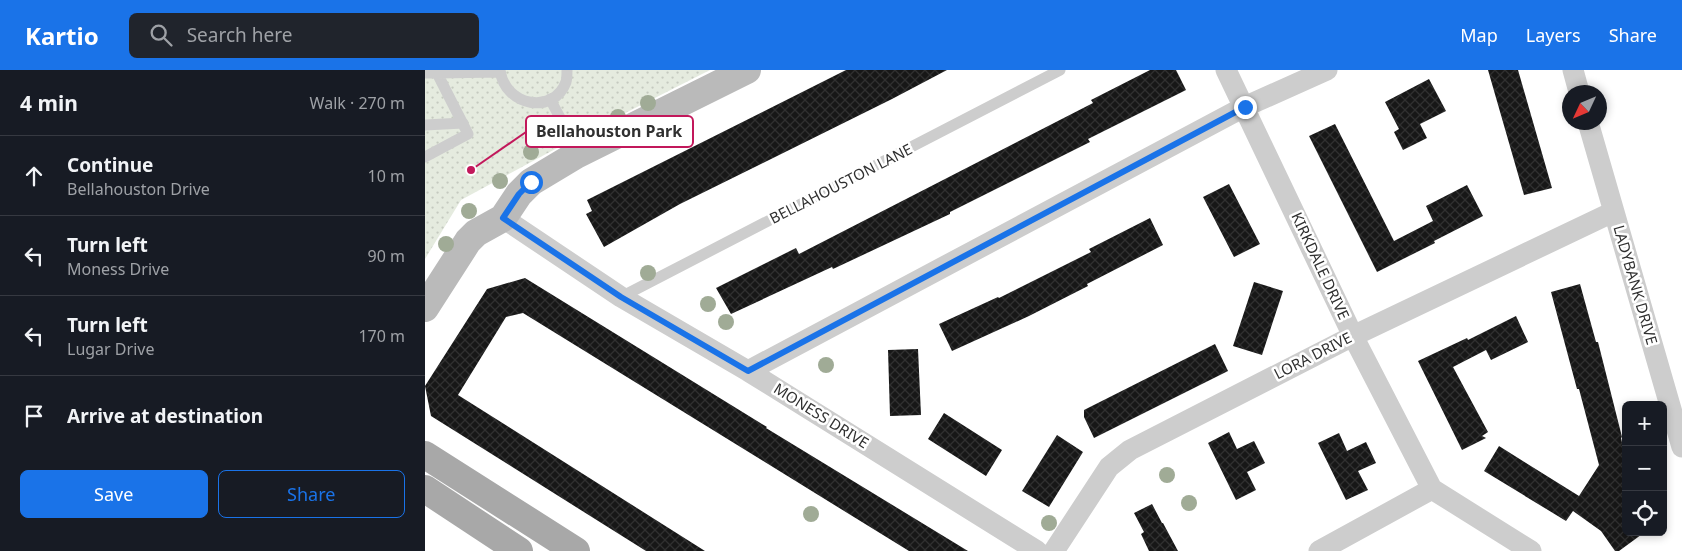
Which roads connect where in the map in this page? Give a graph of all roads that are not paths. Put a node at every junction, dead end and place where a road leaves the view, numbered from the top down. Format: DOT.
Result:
graph roads {
  1 [pos="567,70"];
  2 [pos="747,70"];
  3 [pos="1060,70"];
  4 [pos="1226,70"];
  5 [pos="1327,70"];
  6 [pos="1573,70"];
  7 [pos="437,71"];
  8 [pos="500,71"];
  9 [pos="425,73"];
  10 [pos="1577,85"];
  11 [pos="550,99"];
  12 [pos="1245,107"];
  13 [pos="463,123"];
  14 [pos="425,125"];
  15 [pos="1590,130"];
  16 [pos="576,156"];
  17 [pos="425,157"];
  18 [pos="1613,212"];
  19 [pos="503,218"];
  20 [pos="621,297"];
  21 [pos="425,308"];
  22 [pos="1353,336"];
  23 [pos="748,371"];
  24 [pos="1682,447"];
  25 [pos="425,455"];
  26 [pos="425,489"];
  27 [pos="1432,489"];
  28 [pos="519,551"];
  29 [pos="576,551"];
  30 [pos="1037,551"];
  31 [pos="1054,551"];
  32 [pos="1319,551"];
  33 [pos="1531,551"];
  1 -- 11 [label="lane"];
  2 -- 16 [label="street"];
  3 -- 20 [label="lane, BELLAHOUSTON LANE"];
  4 -- 12 [label="street, KIRKDALE DRIVE"];
  5 -- 12 [label="street"];
  6 -- 10 [label="street"];
  7 -- 8 [label="lane"];
  7 -- 9 [label="lane"];
  7 -- 13 [label="lane"];
  8 -- 11 [label="lane"];
  11 -- 16 [label="lane"];
  12 -- 22 [label="street, KIRKDALE DRIVE"];
  12 -- 23 [label="street"];
  13 -- 14 [label="lane"];
  13 -- 17 [label="lane"];
  15 -- 18 [label="street, LADYBANK DRIVE"];
  16 -- 19 [label="street"];
  18 -- 22 [label="street, LORA DRIVE"];
  18 -- 24 [label="street, LADYBANK DRIVE"];
  19 -- 20 [label="street, MONESS DRIVE"];
  19 -- 21 [label="street"];
  20 -- 23 [label="street, MONESS DRIVE"];
  22 -- 27 [label="street, KIRKDALE DRIVE"];
  22 -- 31 [label="street, LORA DRIVE"];
  23 -- 30 [label="street, MONESS DRIVE"];
  25 -- 29 [label="main road"];
  26 -- 28 [label="main road"];
  27 -- 32 [label="street"];
  27 -- 33 [label="street"];
}
